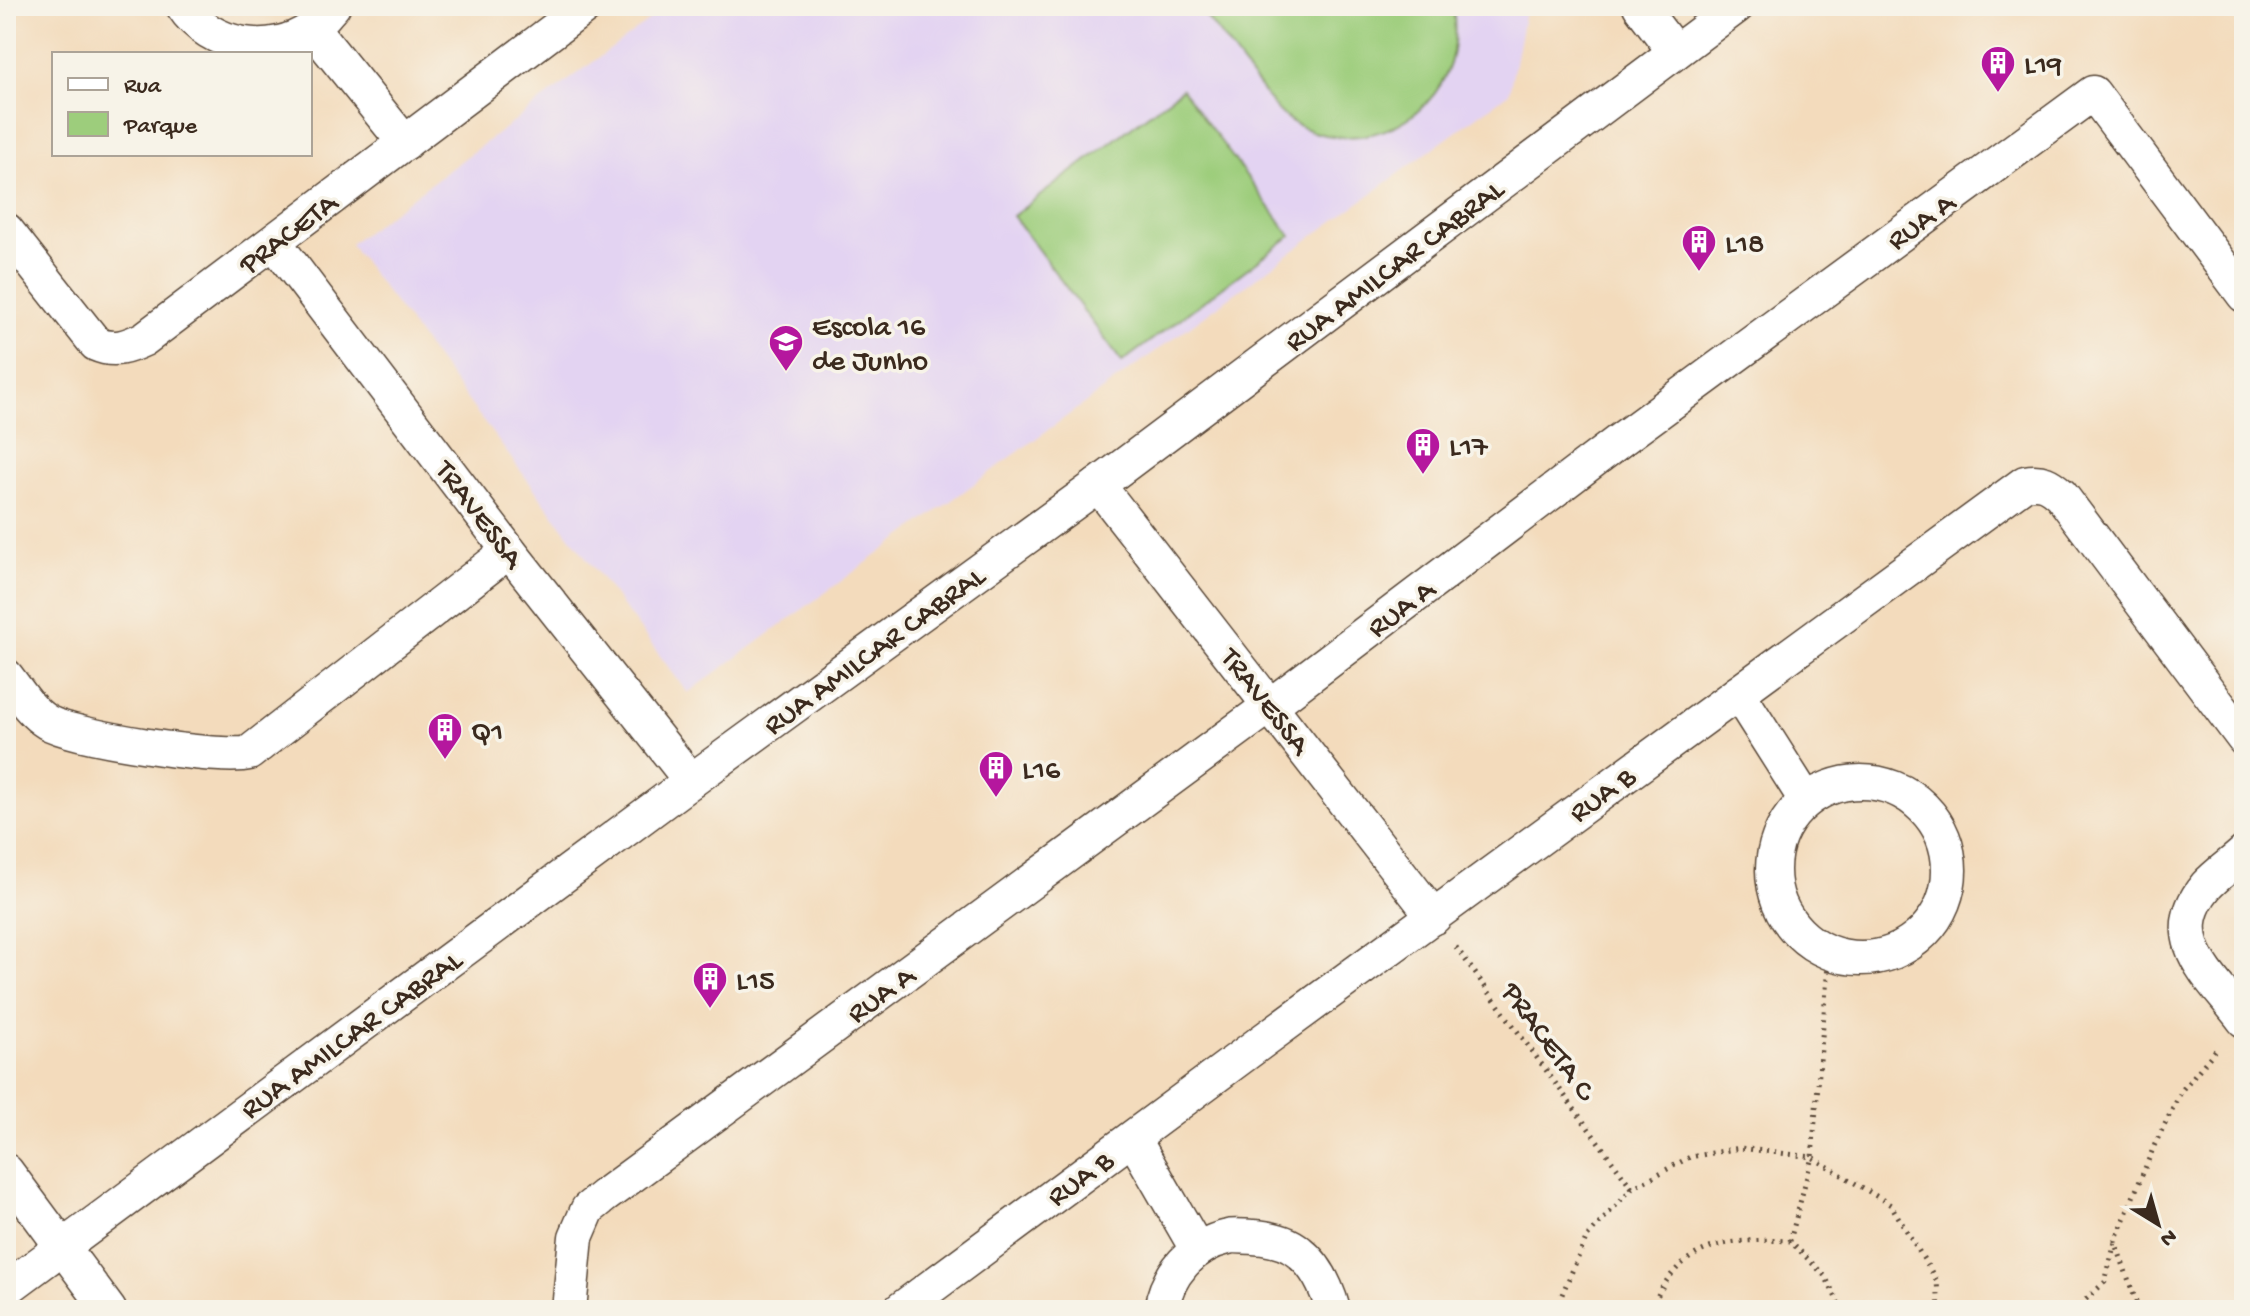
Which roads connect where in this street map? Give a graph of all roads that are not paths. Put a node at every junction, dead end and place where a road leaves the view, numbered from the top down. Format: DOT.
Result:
graph roads {
  1 [pos="183,6"];
  2 [pos="586,6"];
  3 [pos="1640,6"];
  4 [pos="1737,6"];
  5 [pos="322,17"];
  6 [pos="1675,52"];
  7 [pos="405,143"];
  8 [pos="6,230"];
  9 [pos="274,242"];
  10 [pos="2244,295"];
  11 [pos="1098,485"];
  12 [pos="509,551"];
  13 [pos="6,676"];
  14 [pos="1738,693"];
  15 [pos="1271,705"];
  16 [pos="2244,739"];
  17 [pos="691,781"];
  18 [pos="1806,800"];
  19 [pos="2244,853"];
  20 [pos="1434,917"];
  21 [pos="2234,1030"];
  22 [pos="1133,1138"];
  23 [pos="6,1171"];
  24 [pos="61,1247"];
  25 [pos="1197,1249"];
  26 [pos="6,1289"];
  27 [pos="109,1310"];
  28 [pos="569,1310"];
  29 [pos="900,1310"];
  30 [pos="1161,1310"];
  31 [pos="1333,1310"];
  1 -- 5 [label="street"];
  2 -- 7 [label="street, PRACETA"];
  3 -- 6 [label="street"];
  4 -- 6 [label="street, RUA AMILCAR CABRAL"];
  5 -- 7 [label="street"];
  6 -- 11 [label="street, RUA AMILCAR CABRAL"];
  7 -- 9 [label="street, PRACETA"];
  8 -- 9 [label="street, PRACETA"];
  9 -- 12 [label="street, TRAVESSA"];
  10 -- 15 [label="street, RUA A"];
  11 -- 15 [label="street, TRAVESSA"];
  11 -- 17 [label="street, RUA AMILCAR CABRAL"];
  12 -- 13 [label="street"];
  12 -- 17 [label="street, TRAVESSA"];
  14 -- 16 [label="street, RUA B"];
  14 -- 18 [label="street"];
  14 -- 20 [label="street, RUA B"];
  15 -- 20 [label="street, TRAVESSA"];
  15 -- 28 [label="street, RUA A"];
  17 -- 24 [label="street, RUA AMILCAR CABRAL"];
  18 -- 18 [label="street"];
  19 -- 21 [label="street"];
  20 -- 22 [label="street, RUA B"];
  22 -- 25 [label="street"];
  22 -- 29 [label="street, RUA B"];
  23 -- 24 [label="street"];
  24 -- 26 [label="street, RUA AMILCAR CABRAL"];
  24 -- 27 [label="street"];
  25 -- 30 [label="street"];
  25 -- 31 [label="street"];
}
